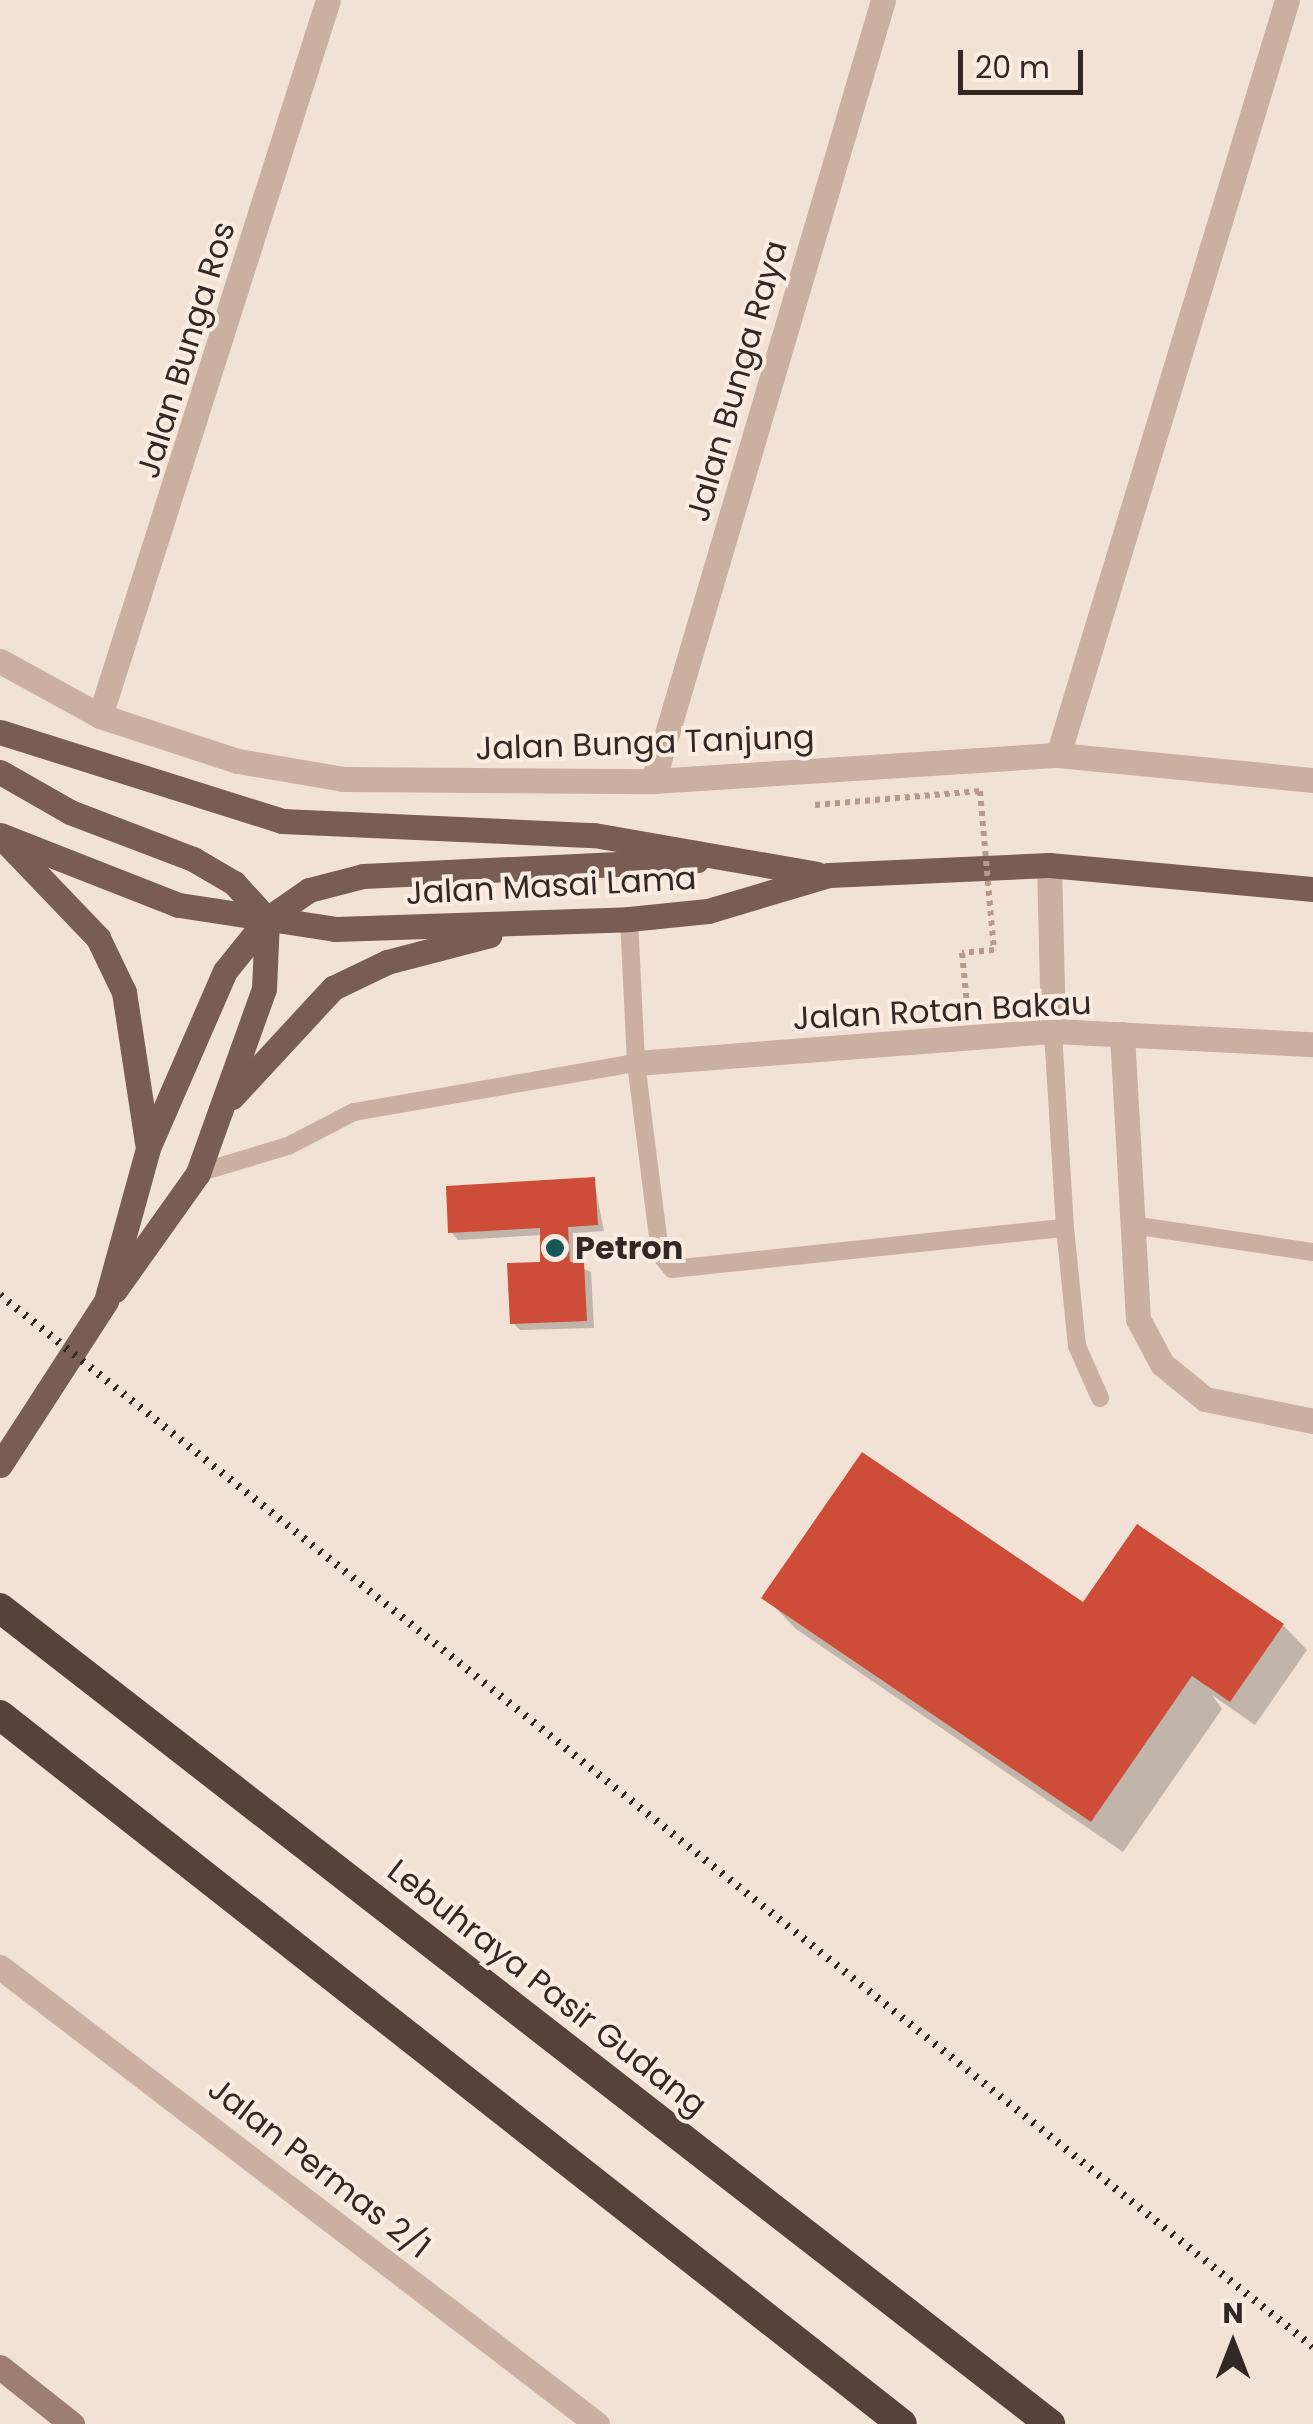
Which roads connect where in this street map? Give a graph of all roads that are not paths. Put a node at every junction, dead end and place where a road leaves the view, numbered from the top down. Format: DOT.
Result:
graph roads {
  1 [pos="328,0"];
  2 [pos="882,0"];
  3 [pos="1287,0"];
  4 [pos="0,661"];
  5 [pos="100,716"];
  6 [pos="0,732"];
  7 [pos="1058,755"];
  8 [pos="0,772"];
  9 [pos="1313,780"];
  10 [pos="653,781"];
  11 [pos="0,836"];
  12 [pos="697,860"];
  13 [pos="1049,865"];
  14 [pos="830,875"];
  15 [pos="1313,889"];
  16 [pos="267,919"];
  17 [pos="629,919"];
  18 [pos="529,925"];
  19 [pos="1054,1031"];
  20 [pos="1122,1034"];
  21 [pos="1313,1044"];
  22 [pos="636,1064"];
  23 [pos="224,1106"];
  24 [pos="148,1148"];
  25 [pos="198,1173"];
  26 [pos="1132,1224"];
  27 [pos="1065,1228"];
  28 [pos="1313,1252"];
  29 [pos="106,1301"];
  30 [pos="1100,1398"];
  31 [pos="1313,1422"];
  32 [pos="0,1465"];
  33 [pos="0,1608"];
  34 [pos="0,1715"];
  35 [pos="0,1966"];
  36 [pos="0,2366"];
  37 [pos="72,2424"];
  38 [pos="597,2424"];
  39 [pos="902,2424"];
  40 [pos="1050,2424"];
  1 -- 5 [label="street, Jalan Bunga Ros"];
  2 -- 10 [label="street, Jalan Bunga Raya"];
  3 -- 7 [label="street"];
  4 -- 5 [label="street, Jalan Bunga Tanjung"];
  5 -- 10 [label="street, Jalan Bunga Tanjung"];
  6 -- 12 [label="main road"];
  7 -- 9 [label="street, Jalan Bunga Tanjung"];
  7 -- 10 [label="street, Jalan Bunga Tanjung"];
  8 -- 16 [label="main road"];
  11 -- 16 [label="main road, Jalan Masai Lama"];
  11 -- 24 [label="main road"];
  12 -- 14 [label="main road"];
  12 -- 16 [label="main road, Jalan Masai Lama"];
  13 -- 14 [label="main road, Jalan Masai Lama"];
  13 -- 15 [label="main road, Jalan Masai Lama"];
  13 -- 19 [label="street"];
  14 -- 17 [label="main road, Jalan Masai Lama"];
  16 -- 18 [label="main road, Jalan Masai Lama"];
  16 -- 23 [label="main road"];
  16 -- 24 [label="main road"];
  17 -- 18 [label="main road, Jalan Masai Lama"];
  17 -- 22 [label="lane"];
  18 -- 23 [label="main road"];
  19 -- 20 [label="street, Jalan Rotan Bakau"];
  19 -- 22 [label="street, Jalan Rotan Bakau"];
  19 -- 27 [label="lane"];
  20 -- 21 [label="street, Jalan Rotan Bakau"];
  20 -- 26 [label="street"];
  22 -- 25 [label="lane"];
  22 -- 27 [label="lane"];
  23 -- 25 [label="main road"];
  24 -- 29 [label="main road"];
  25 -- 29 [label="main road"];
  26 -- 28 [label="lane"];
  26 -- 31 [label="street"];
  27 -- 30 [label="lane"];
  29 -- 32 [label="main road"];
  33 -- 40 [label="highway, Lebuhraya Pasir Gudang"];
  34 -- 39 [label="highway"];
  35 -- 38 [label="street, Jalan Permas 2/1"];
  36 -- 37 [label="street"];
}
